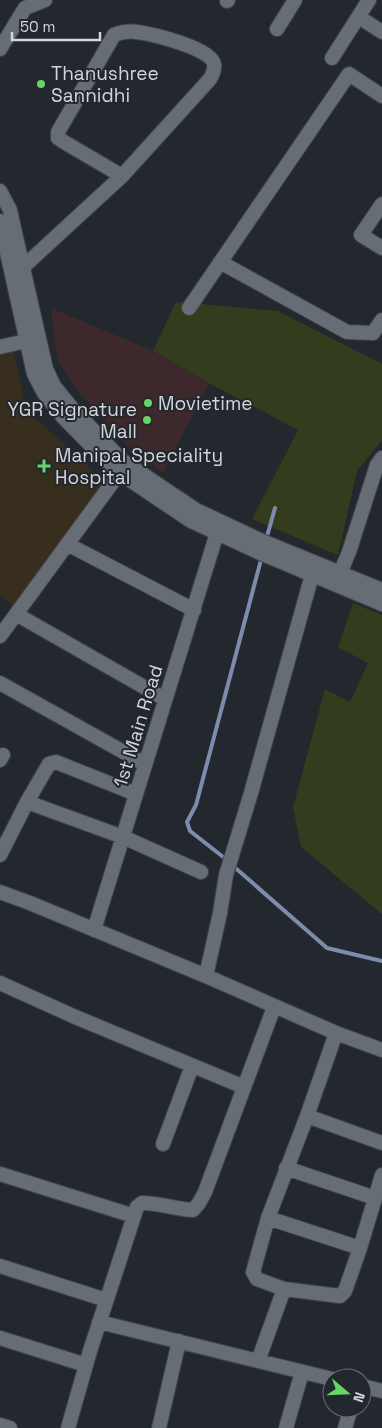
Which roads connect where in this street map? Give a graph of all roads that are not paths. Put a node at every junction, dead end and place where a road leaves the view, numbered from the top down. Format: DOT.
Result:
graph roads {
  1 [pos="45,0"];
  2 [pos="295,0"];
  3 [pos="369,0"];
  4 [pos="359,16"];
  5 [pos="277,29"];
  6 [pos="382,32"];
  7 [pos="0,49"];
  8 [pos="332,58"];
  9 [pos="382,96"];
  10 [pos="122,176"];
  11 [pos="0,191"];
  12 [pos="382,204"];
  13 [pos="0,221"];
  14 [pos="382,248"];
  15 [pos="220,262"];
  16 [pos="22,268"];
  17 [pos="189,308"];
  18 [pos="382,320"];
  19 [pos="26,340"];
  20 [pos="0,348"];
  21 [pos="382,458"];
  22 [pos="123,469"];
  23 [pos="217,533"];
  24 [pos="67,544"];
  25 [pos="312,575"];
  26 [pos="338,579"];
  27 [pos="382,590"];
  28 [pos="382,604"];
  29 [pos="194,610"];
  30 [pos="16,614"];
  31 [pos="0,636"];
  32 [pos="0,683"];
  33 [pos="165,699"];
  34 [pos="145,764"];
  35 [pos="136,794"];
  36 [pos="27,802"];
  37 [pos="123,837"];
  38 [pos="0,855"];
  39 [pos="202,872"];
  40 [pos="0,892"];
  41 [pos="94,930"];
  42 [pos="206,976"];
  43 [pos="0,983"];
  44 [pos="274,1007"];
  45 [pos="336,1033"];
  46 [pos="382,1050"];
  47 [pos="192,1066"];
  48 [pos="244,1088"];
  49 [pos="307,1116"];
  50 [pos="382,1143"];
  51 [pos="163,1144"];
  52 [pos="286,1168"];
  53 [pos="0,1174"];
  54 [pos="382,1175"];
  55 [pos="375,1198"];
  56 [pos="134,1216"];
  57 [pos="268,1218"];
  58 [pos="360,1248"];
  59 [pos="0,1266"];
  60 [pos="284,1289"];
  61 [pos="106,1300"];
  62 [pos="99,1322"];
  63 [pos="0,1338"];
  64 [pos="180,1342"];
  65 [pos="258,1361"];
  66 [pos="86,1365"];
  67 [pos="302,1372"];
  68 [pos="322,1377"];
  69 [pos="0,1426"];
  70 [pos="10,1428"];
  71 [pos="68,1428"];
  72 [pos="159,1428"];
  73 [pos="286,1428"];
  1 -- 7 [label="street"];
  2 -- 5 [label="street"];
  3 -- 4 [label="street"];
  4 -- 6 [label="street"];
  4 -- 8 [label="street"];
  9 -- 15 [label="street"];
  10 -- 10 [label="street"];
  10 -- 16 [label="street"];
  11 -- 16 [label="street"];
  12 -- 14 [label="street"];
  13 -- 19 [label="street"];
  15 -- 17 [label="street"];
  15 -- 18 [label="street"];
  16 -- 22 [label="street"];
  19 -- 20 [label="street"];
  19 -- 22 [label="street"];
  21 -- 26 [label="street"];
  22 -- 23 [label="street"];
  22 -- 24 [label="street"];
  22 -- 26 [label="street"];
  23 -- 25 [label="street"];
  23 -- 29 [label="street, 1st Main Road"];
  24 -- 29 [label="street"];
  24 -- 30 [label="street"];
  25 -- 26 [label="street"];
  25 -- 42 [label="street"];
  26 -- 27 [label="street"];
  26 -- 28 [label="street"];
  29 -- 33 [label="street, 1st Main Road"];
  30 -- 31 [label="street"];
  30 -- 33 [label="street"];
  32 -- 34 [label="street"];
  33 -- 34 [label="street, 1st Main Road"];
  34 -- 35 [label="street, 1st Main Road"];
  35 -- 36 [label="street"];
  35 -- 37 [label="street, 1st Main Road"];
  36 -- 37 [label="street"];
  36 -- 38 [label="street"];
  37 -- 39 [label="street"];
  37 -- 41 [label="street, 1st Main Road"];
  40 -- 41 [label="street"];
  41 -- 42 [label="street"];
  42 -- 44 [label="street"];
  43 -- 47 [label="street"];
  44 -- 45 [label="street"];
  44 -- 48 [label="street"];
  45 -- 46 [label="street"];
  45 -- 49 [label="street"];
  47 -- 48 [label="street"];
  47 -- 51 [label="street"];
  48 -- 56 [label="street"];
  49 -- 50 [label="street"];
  49 -- 52 [label="street"];
  52 -- 55 [label="street"];
  52 -- 57 [label="street"];
  53 -- 56 [label="street"];
  54 -- 55 [label="street"];
  55 -- 58 [label="street"];
  56 -- 61 [label="street"];
  57 -- 58 [label="street"];
  57 -- 60 [label="street"];
  58 -- 60 [label="street"];
  59 -- 61 [label="street"];
  60 -- 65 [label="street"];
  61 -- 62 [label="street"];
  62 -- 64 [label="street"];
  62 -- 66 [label="street"];
  63 -- 66 [label="street"];
  64 -- 65 [label="street"];
  64 -- 72 [label="street"];
  65 -- 67 [label="street"];
  66 -- 71 [label="street"];
  67 -- 68 [label="street"];
  67 -- 73 [label="street"];
  69 -- 70 [label="street"];
}
